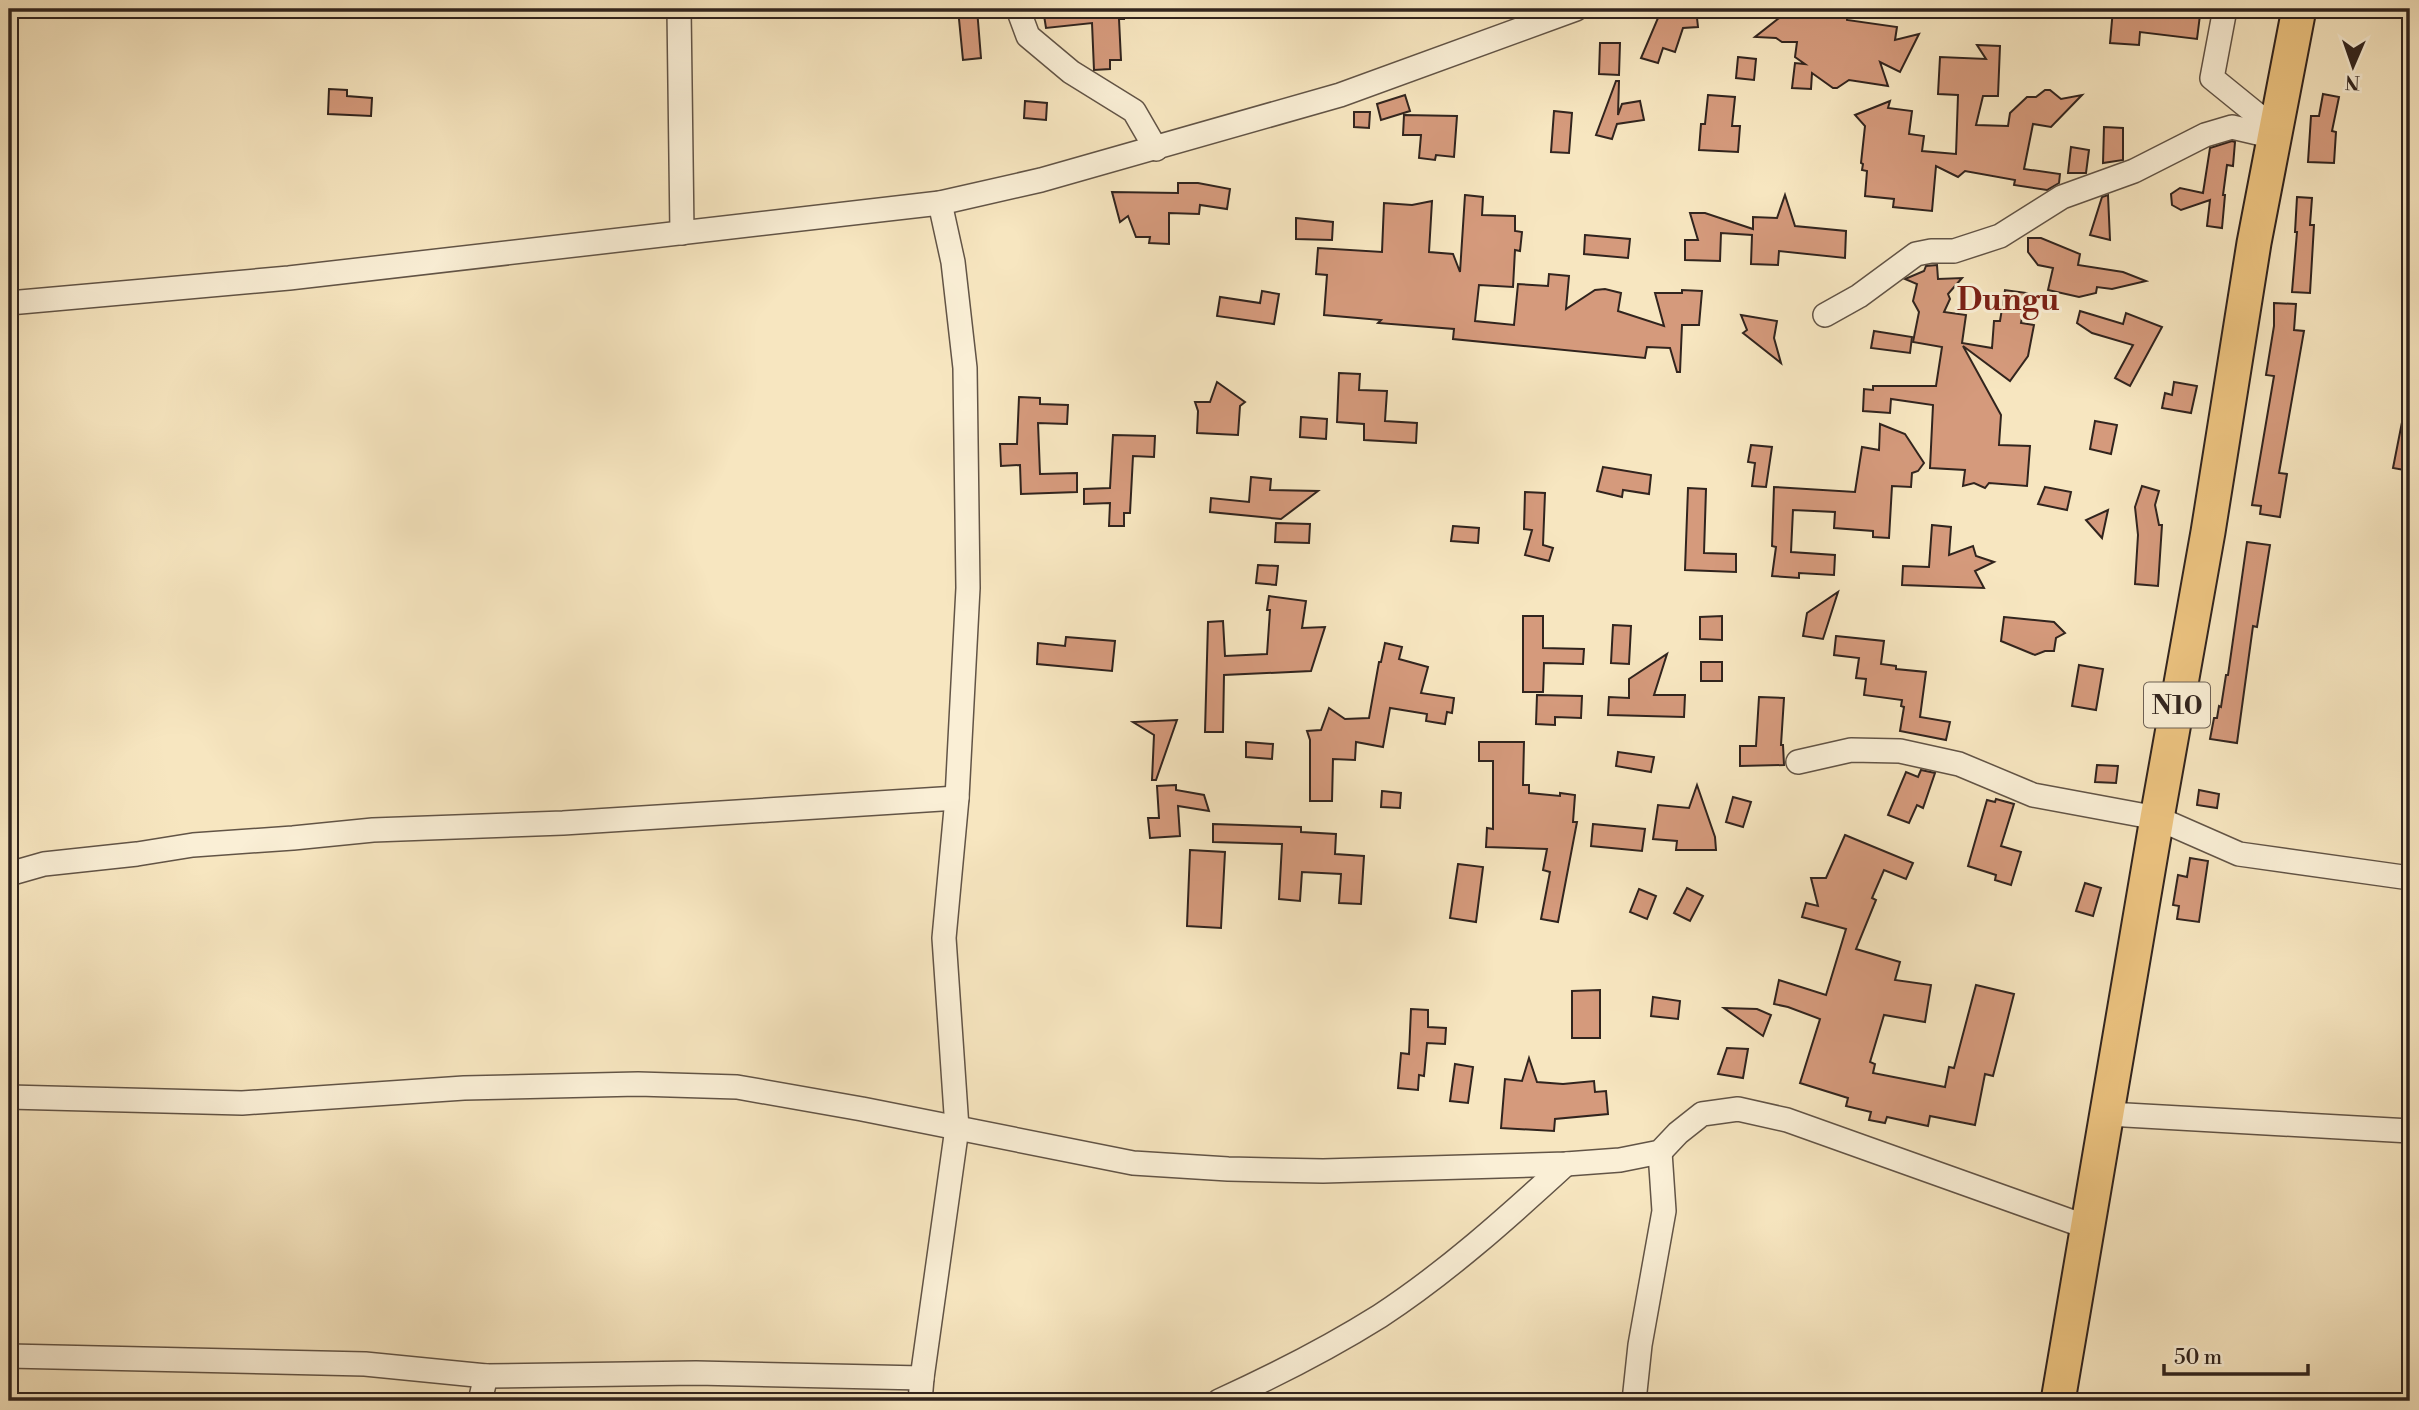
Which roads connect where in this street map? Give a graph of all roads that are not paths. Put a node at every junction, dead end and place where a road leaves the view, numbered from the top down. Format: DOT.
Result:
graph roads {
  1 [pos="680,9"];
  2 [pos="1018,9"];
  3 [pos="1576,9"];
  4 [pos="2225,9"];
  5 [pos="2299,9"];
  6 [pos="2275,134"];
  7 [pos="1156,149"];
  8 [pos="940,203"];
  9 [pos="682,233"];
  10 [pos="9,303"];
  11 [pos="1825,315"];
  12 [pos="1798,762"];
  13 [pos="957,798"];
  14 [pos="2157,818"];
  15 [pos="9,874"];
  16 [pos="2410,878"];
  17 [pos="9,1097"];
  18 [pos="2108,1114"];
  19 [pos="957,1128"];
  20 [pos="2410,1131"];
  21 [pos="1660,1153"];
  22 [pos="1566,1164"];
  23 [pos="2087,1227"];
  24 [pos="9,1356"];
  25 [pos="486,1376"];
  26 [pos="922,1378"];
  27 [pos="481,1401"];
  28 [pos="920,1401"];
  29 [pos="1219,1401"];
  30 [pos="1634,1401"];
  31 [pos="2058,1401"];
  1 -- 9 [label="street"];
  2 -- 7 [label="street"];
  3 -- 7 [label="street"];
  4 -- 6 [label="street"];
  5 -- 6 [label="highway, N10"];
  6 -- 11 [label="street"];
  6 -- 14 [label="highway, N10"];
  7 -- 8 [label="street"];
  8 -- 9 [label="street"];
  8 -- 13 [label="street"];
  9 -- 10 [label="street"];
  12 -- 14 [label="street"];
  13 -- 15 [label="street"];
  13 -- 19 [label="street"];
  14 -- 16 [label="street"];
  14 -- 18 [label="highway, N10"];
  17 -- 19 [label="street"];
  18 -- 20 [label="street"];
  18 -- 23 [label="highway, N10"];
  19 -- 22 [label="street"];
  19 -- 26 [label="street"];
  21 -- 22 [label="street"];
  21 -- 23 [label="street"];
  21 -- 30 [label="street"];
  22 -- 29 [label="street"];
  23 -- 31 [label="highway, N10"];
  24 -- 25 [label="street"];
  25 -- 26 [label="street"];
  25 -- 27 [label="street"];
  26 -- 28 [label="street"];
}
